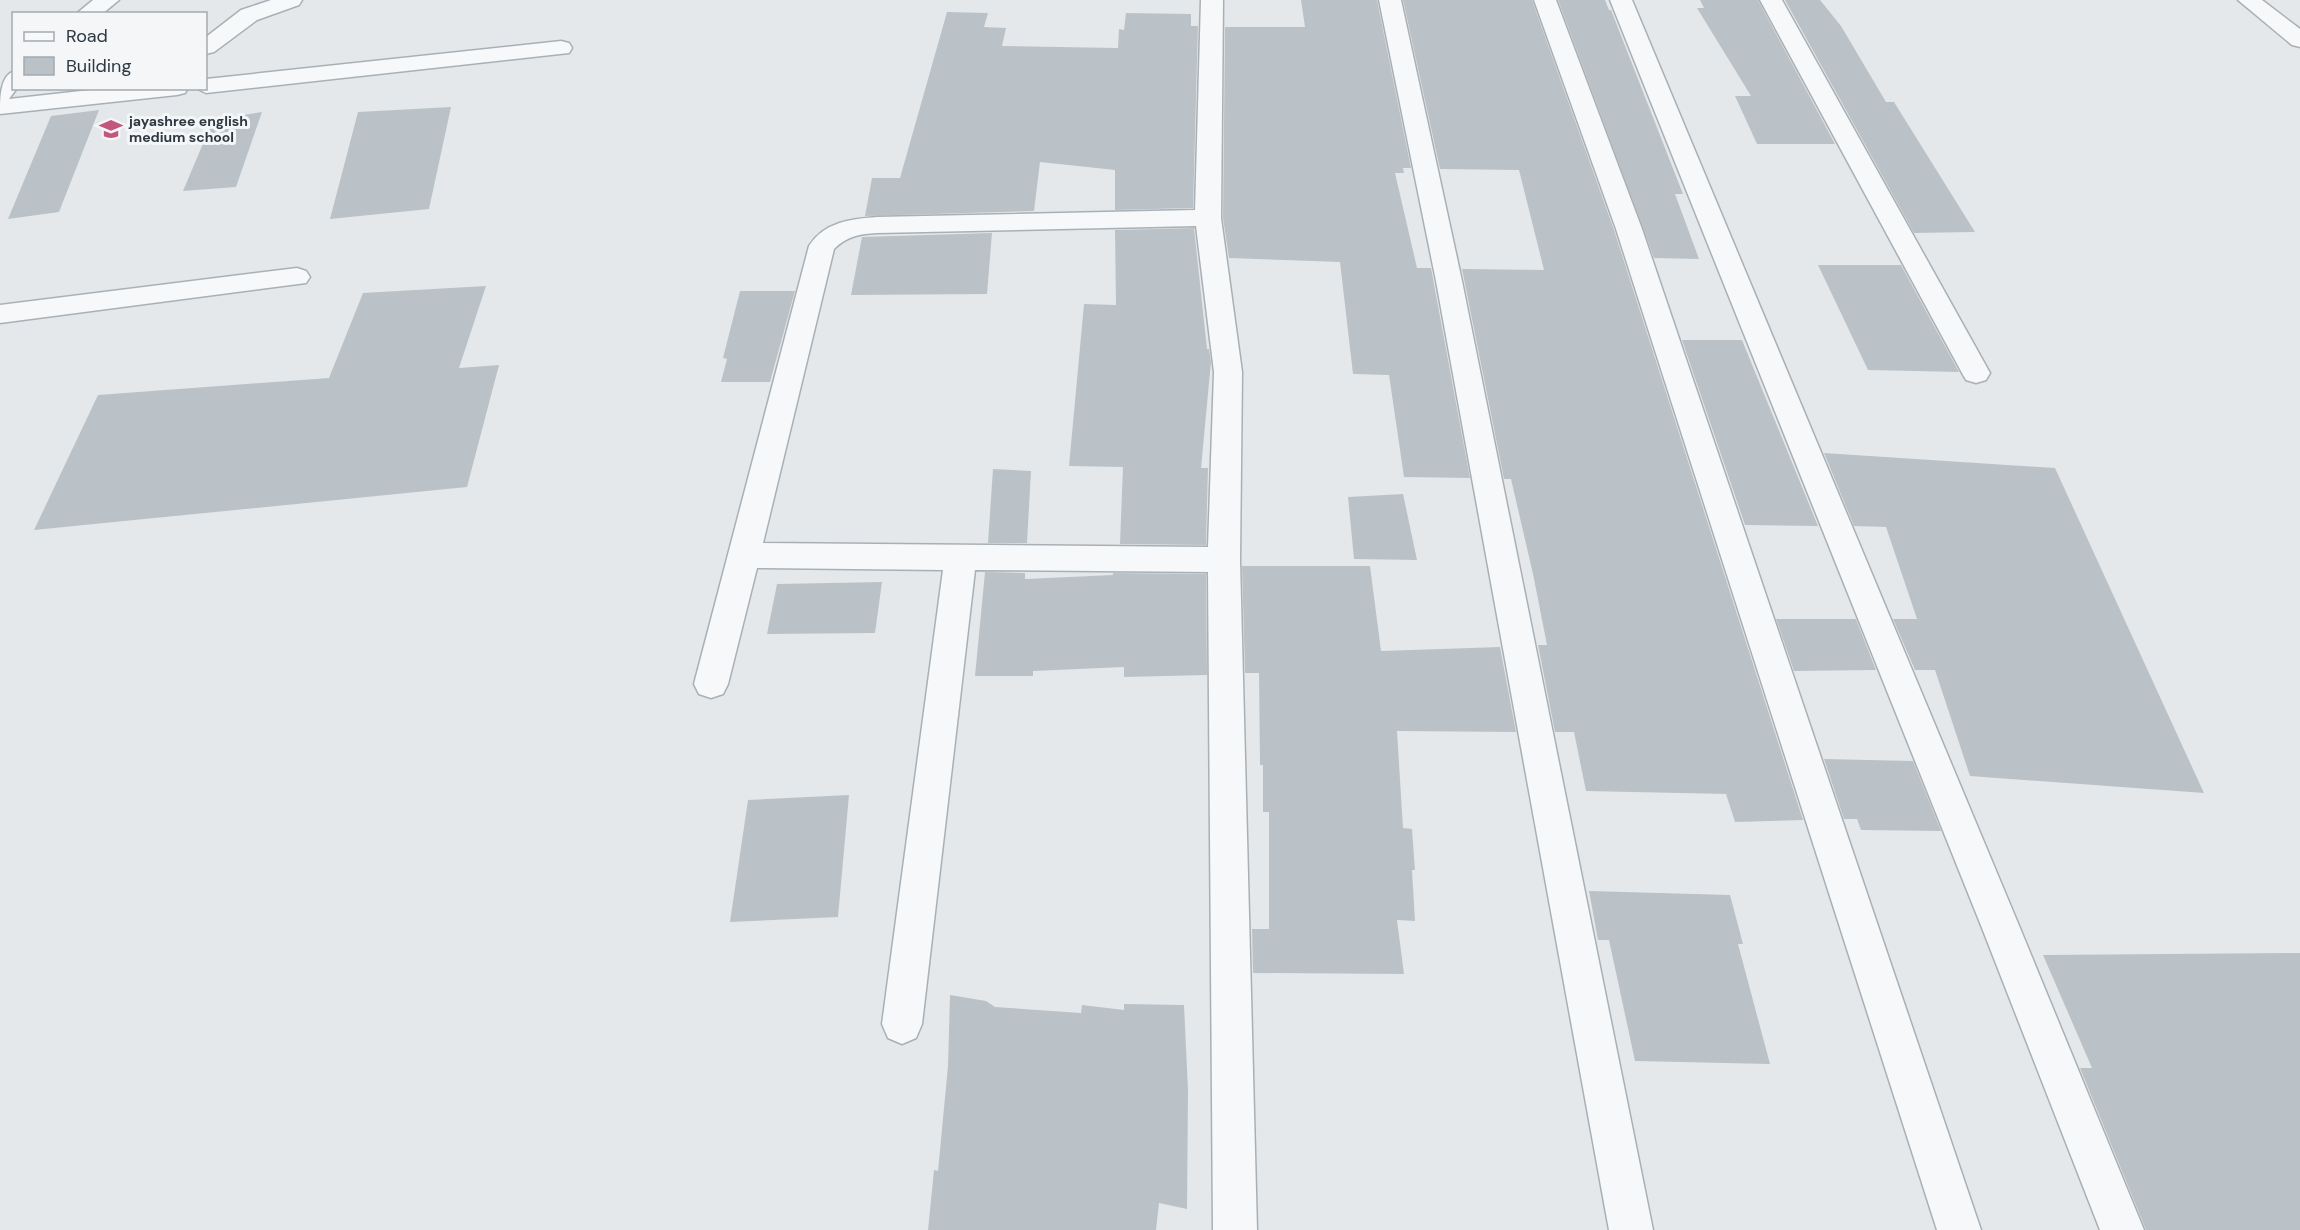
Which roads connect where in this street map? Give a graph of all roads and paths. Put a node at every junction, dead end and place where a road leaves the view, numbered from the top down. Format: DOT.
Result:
graph roads {
  1 [pos="108,0"];
  2 [pos="291,0"];
  3 [pos="1212,0"];
  4 [pos="1390,0"];
  5 [pos="1545,0"];
  6 [pos="1621,0"];
  7 [pos="1771,0"];
  8 [pos="2248,0"];
  9 [pos="89,12"];
  10 [pos="2300,40"];
  11 [pos="207,46"];
  12 [pos="561,48"];
  13 [pos="12,80"];
  14 [pos="207,86"];
  15 [pos="147,90"];
  16 [pos="0,95"];
  17 [pos="0,107"];
  18 [pos="1208,218"];
  19 [pos="297,277"];
  20 [pos="0,314"];
  21 [pos="1976,373"];
  22 [pos="744,555"];
  23 [pos="961,557"];
  24 [pos="1224,560"];
  25 [pos="711,684"];
  26 [pos="902,1024"];
  27 [pos="1235,1230"];
  28 [pos="1631,1230"];
  29 [pos="1959,1230"];
  30 [pos="2122,1230"];
  1 -- 9 [label="street"];
  2 -- 11 [label="street"];
  3 -- 18 [label="street"];
  4 -- 28 [label="street"];
  5 -- 29 [label="street"];
  6 -- 30 [label="street"];
  7 -- 21 [label="street"];
  8 -- 10 [label="street"];
  12 -- 14 [label="street"];
  13 -- 16 [label="street"];
  15 -- 17 [label="street"];
  18 -- 22 [label="street"];
  18 -- 24 [label="street"];
  19 -- 20 [label="street"];
  22 -- 23 [label="street"];
  22 -- 25 [label="street"];
  23 -- 24 [label="street"];
  23 -- 26 [label="street"];
  24 -- 27 [label="street"];
}
